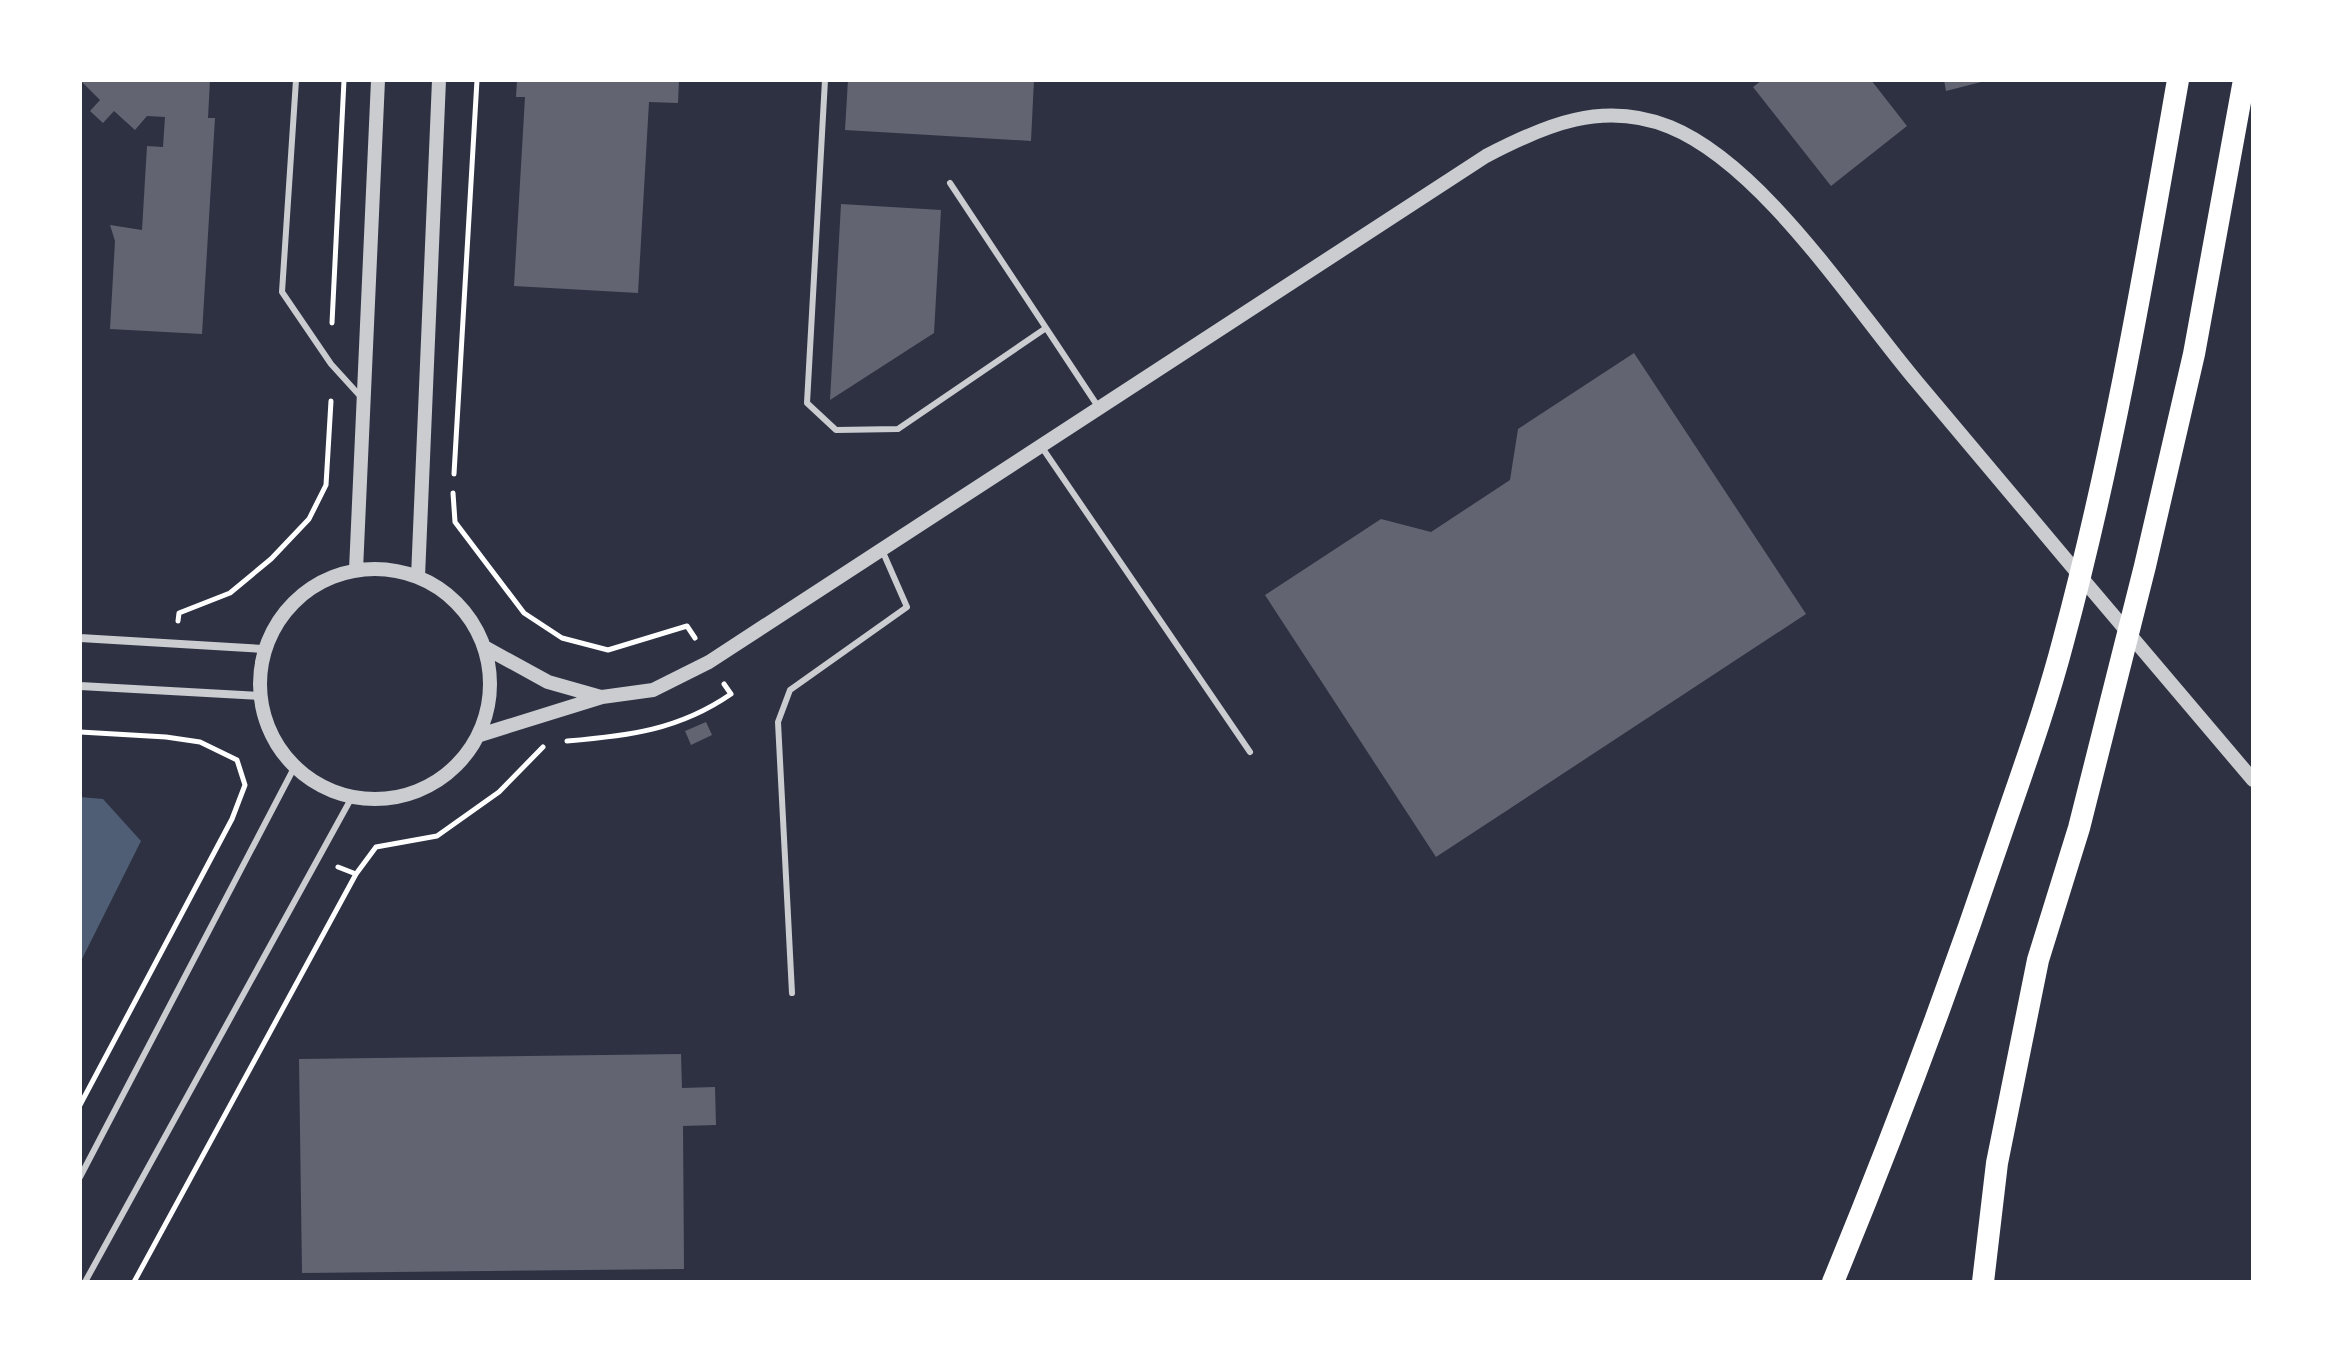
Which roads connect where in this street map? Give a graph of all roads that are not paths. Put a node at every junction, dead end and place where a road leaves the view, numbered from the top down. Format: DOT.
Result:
graph roads {
  1 [pos="296,80"];
  2 [pos="378,80"];
  3 [pos="439,80"];
  4 [pos="825,80"];
  5 [pos="2178,80"];
  6 [pos="2244,80"];
  7 [pos="950,183"];
  8 [pos="1046,328"];
  9 [pos="364,401"];
  10 [pos="1099,408"];
  11 [pos="1041,446"];
  12 [pos="882,550"];
  13 [pos="356,570"];
  14 [pos="418,577"];
  15 [pos="80,638"];
  16 [pos="486,648"];
  17 [pos="264,649"];
  18 [pos="80,686"];
  19 [pos="259,696"];
  20 [pos="602,697"];
  21 [pos="480,735"];
  22 [pos="1250,752"];
  23 [pos="294,768"];
  24 [pos="2253,780"];
  25 [pos="352,797"];
  26 [pos="792,993"];
  27 [pos="80,1177"];
  28 [pos="85,1282"];
  29 [pos="1833,1282"];
  30 [pos="1983,1282"];
  1 -- 9 [label="lane"];
  2 -- 9 [label="street"];
  3 -- 14 [label="street"];
  4 -- 8 [label="lane"];
  5 -- 29 [label="highway"];
  6 -- 30 [label="highway"];
  7 -- 8 [label="lane"];
  8 -- 10 [label="lane"];
  9 -- 13 [label="street"];
  10 -- 11 [label="street"];
  10 -- 24 [label="street"];
  11 -- 12 [label="street"];
  11 -- 22 [label="lane"];
  12 -- 20 [label="street"];
  12 -- 26 [label="lane"];
  13 -- 14 [label="street"];
  13 -- 17 [label="street"];
  14 -- 16 [label="street"];
  15 -- 17 [label="street"];
  16 -- 20 [label="street"];
  16 -- 21 [label="street"];
  17 -- 19 [label="street"];
  18 -- 19 [label="street"];
  19 -- 23 [label="street"];
  20 -- 21 [label="street"];
  21 -- 25 [label="street"];
  23 -- 25 [label="street"];
  23 -- 27 [label="lane"];
  25 -- 28 [label="lane"];
}
